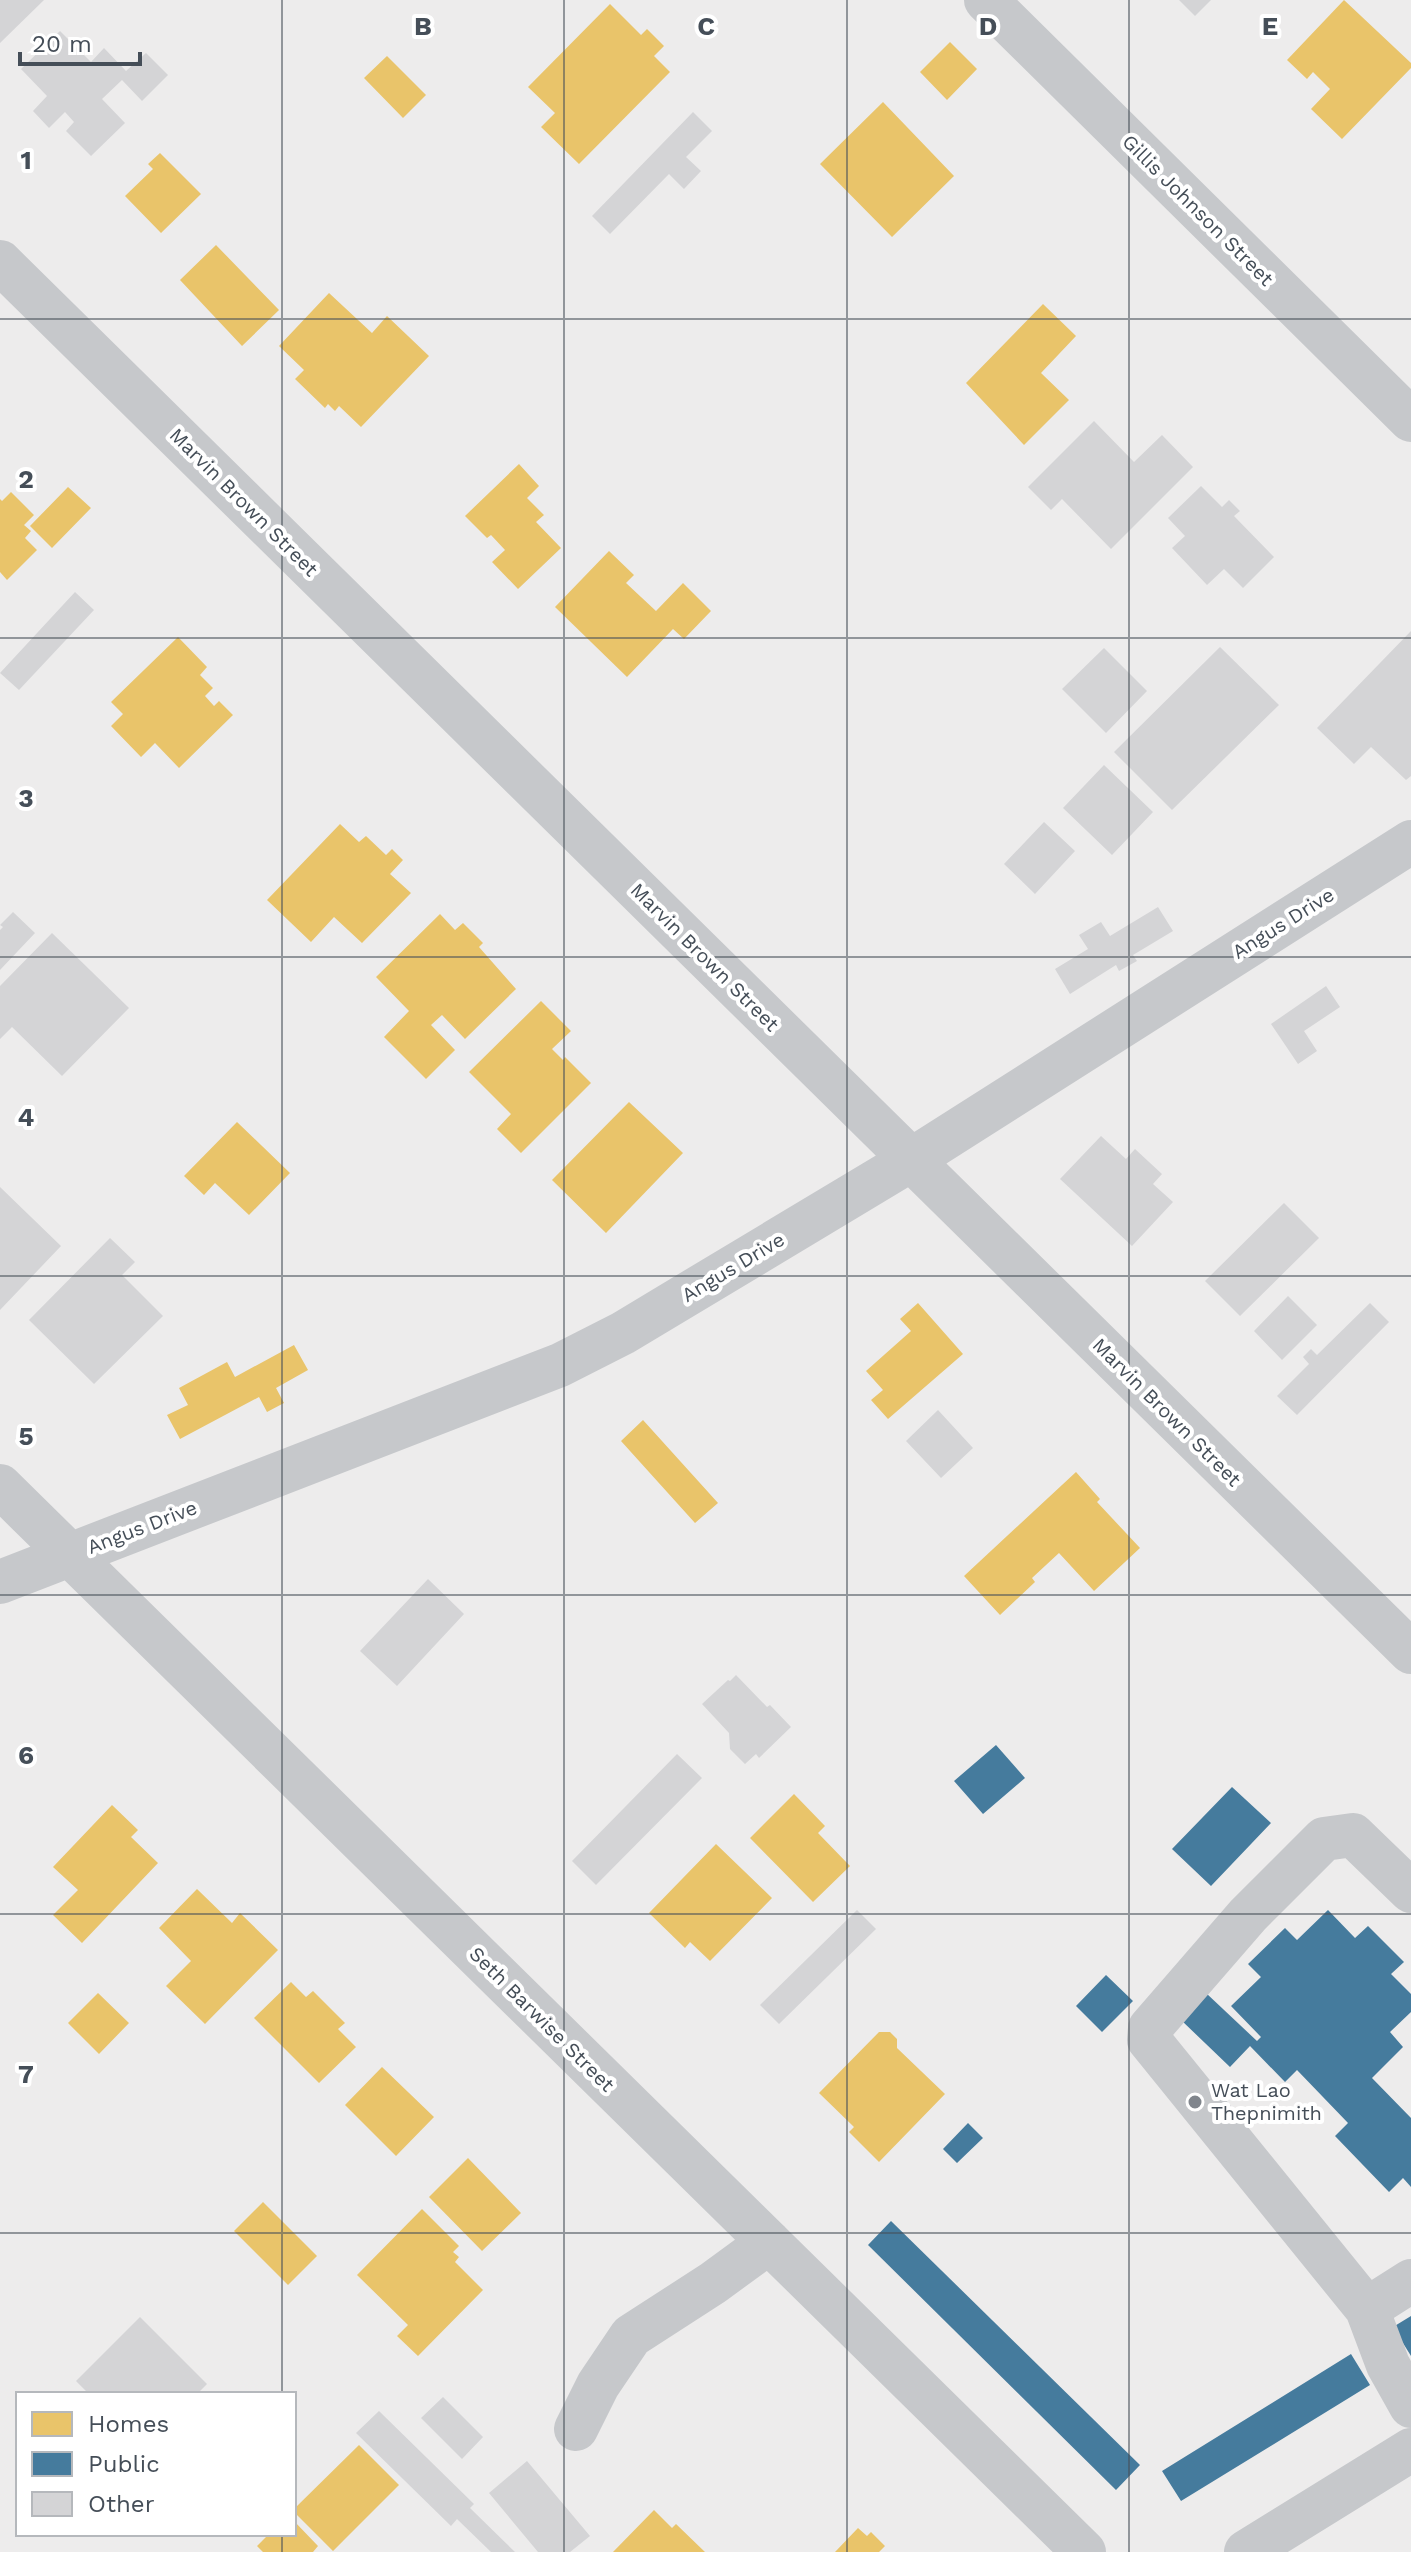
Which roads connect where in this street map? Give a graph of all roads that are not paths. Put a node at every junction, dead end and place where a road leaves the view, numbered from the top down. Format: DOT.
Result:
graph roads {
  1 [pos="986,0"];
  2 [pos="0,262"];
  3 [pos="1411,420"];
  4 [pos="1411,842"];
  5 [pos="911,1160"];
  6 [pos="0,1486"];
  7 [pos="70,1555"];
  8 [pos="0,1582"];
  9 [pos="1411,1652"];
  10 [pos="1411,1891"];
  11 [pos="769,2242"];
  12 [pos="1411,2281"];
  13 [pos="1367,2309"];
  14 [pos="1411,2406"];
  15 [pos="576,2429"];
  16 [pos="1411,2450"];
  17 [pos="1084,2552"];
  18 [pos="1246,2552"];
  1 -- 3 [label="street, Gillis Johnson Street"];
  2 -- 5 [label="street, Marvin Brown Street"];
  4 -- 5 [label="street, Angus Drive"];
  5 -- 7 [label="street, Angus Drive"];
  5 -- 9 [label="street, Marvin Brown Street"];
  6 -- 7 [label="street, Seth Barwise Street"];
  7 -- 8 [label="street, Angus Drive"];
  7 -- 11 [label="street, Seth Barwise Street"];
  10 -- 13 [label="street"];
  11 -- 15 [label="street"];
  11 -- 17 [label="street, Seth Barwise Street"];
  12 -- 13 [label="street"];
  13 -- 14 [label="street"];
  16 -- 18 [label="street"];
}
